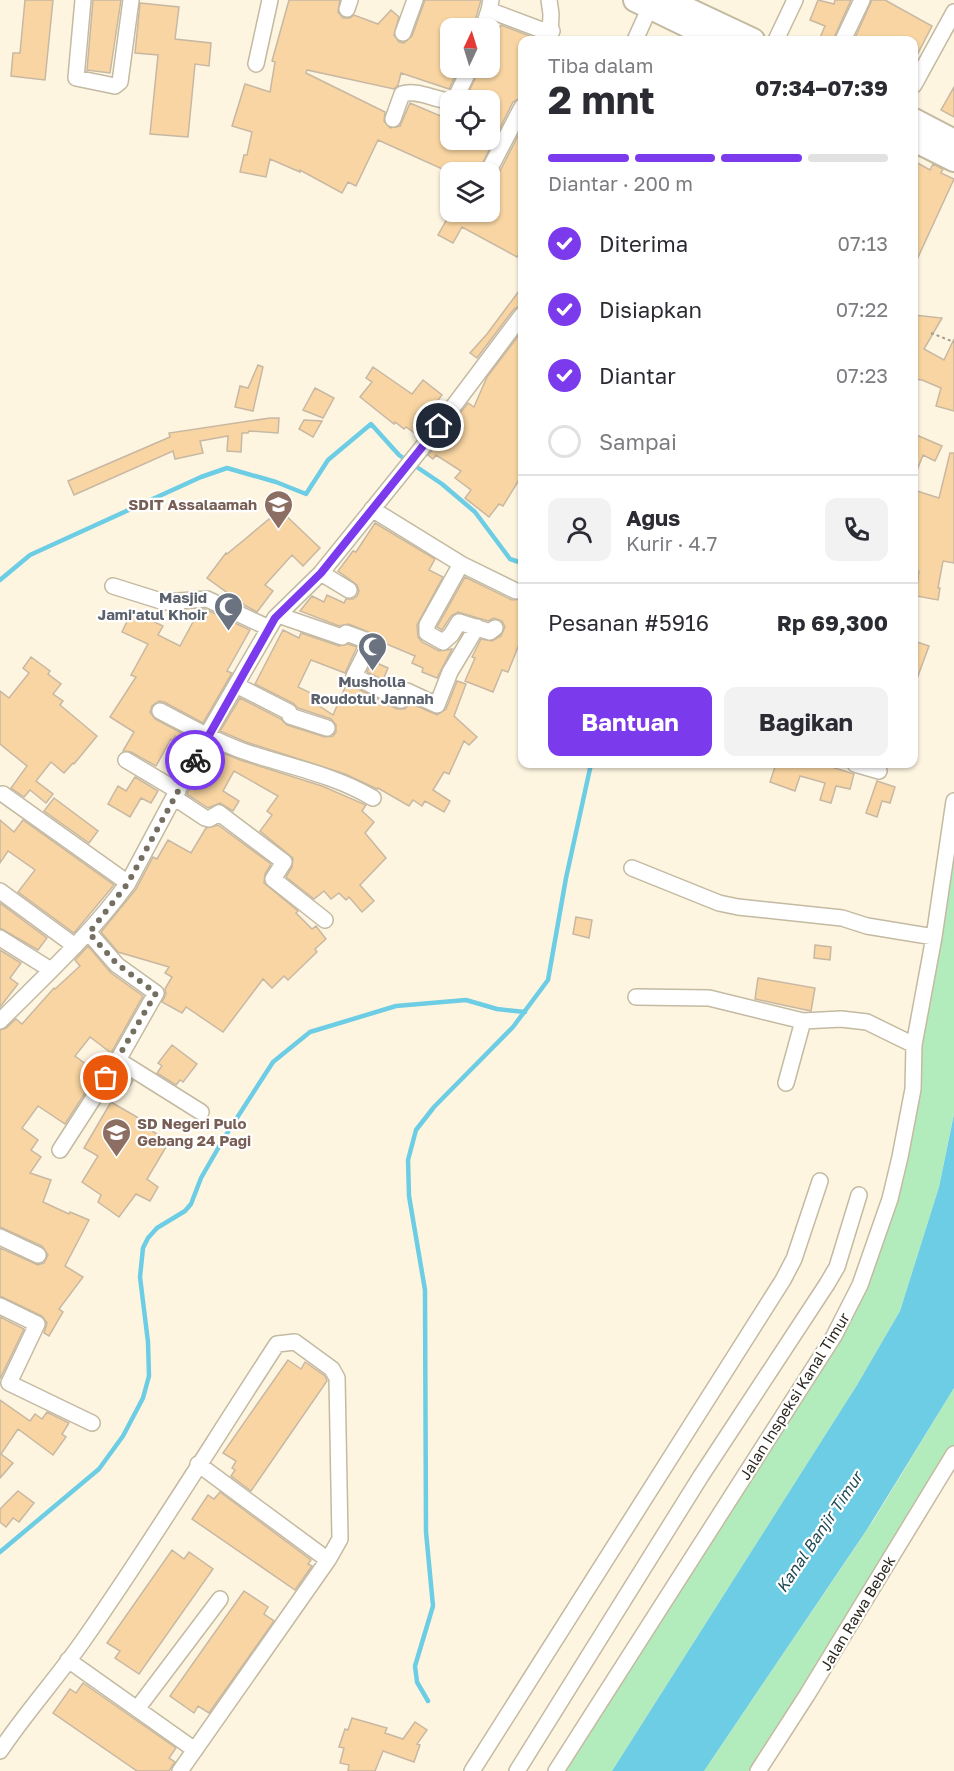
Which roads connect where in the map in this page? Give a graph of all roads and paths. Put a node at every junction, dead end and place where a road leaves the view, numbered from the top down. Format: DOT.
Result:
graph roads {
  1 [pos="83,0"];
  2 [pos="131,0"];
  3 [pos="270,0"];
  4 [pos="415,0"];
  5 [pos="549,0"];
  6 [pos="795,0"];
  7 [pos="862,0"];
  8 [pos="669,3"];
  9 [pos="490,5"];
  10 [pos="954,12"];
  11 [pos="403,33"];
  12 [pos="551,36"];
  13 [pos="639,36"];
  14 [pos="712,36"];
  15 [pos="744,36"];
  16 [pos="778,36"];
  17 [pos="845,36"];
  18 [pos="256,64"];
  19 [pos="918,78"];
  20 [pos="440,101"];
  21 [pos="518,116"];
  22 [pos="393,119"];
  23 [pos="918,122"];
  24 [pos="954,141"];
  25 [pos="918,143"];
  26 [pos="954,160"];
  27 [pos="493,162"];
  28 [pos="518,320"];
  29 [pos="931,333"];
  30 [pos="954,342"];
  31 [pos="372,509"];
  32 [pos="461,564"];
  33 [pos="321,573"];
  34 [pos="113,586"];
  35 [pos="349,590"];
  36 [pos="516,591"];
  37 [pos="278,615"];
  38 [pos="477,627"];
  39 [pos="268,628"];
  40 [pos="495,628"];
  41 [pos="236,685"];
  42 [pos="160,711"];
  43 [pos="327,728"];
  44 [pos="207,735"];
  45 [pos="126,760"];
  46 [pos="869,768"];
  47 [pos="879,771"];
  48 [pos="3,794"];
  49 [pos="177,795"];
  50 [pos="373,798"];
  51 [pos="954,801"];
  52 [pos="632,868"];
  53 [pos="128,883"];
  54 [pos="0,891"];
  55 [pos="325,920"];
  56 [pos="89,933"];
  57 [pos="934,937"];
  58 [pos="0,938"];
  59 [pos="75,946"];
  60 [pos="51,970"];
  61 [pos="636,997"];
  62 [pos="0,1021"];
  63 [pos="803,1021"];
  64 [pos="914,1045"];
  65 [pos="118,1059"];
  66 [pos="786,1083"];
  67 [pos="201,1112"];
  68 [pos="60,1150"];
  69 [pos="820,1181"];
  70 [pos="859,1195"];
  71 [pos="0,1237"];
  72 [pos="38,1255"];
  73 [pos="0,1306"];
  74 [pos="92,1423"];
  75 [pos="954,1454"];
  76 [pos="198,1464"];
  77 [pos="328,1560"];
  78 [pos="220,1599"];
  79 [pos="68,1659"];
  80 [pos="137,1709"];
  81 [pos="195,1750"];
  82 [pos="0,1751"];
  83 [pos="180,1771"];
  84 [pos="472,1771"];
  85 [pos="517,1771"];
  86 [pos="556,1771"];
  87 [pos="758,1771"];
  1 -- 2 [label="street"];
  3 -- 18 [label="street"];
  4 -- 11 [label="street"];
  5 -- 12 [label="street"];
  6 -- 16 [label="street"];
  7 -- 17 [label="street"];
  8 -- 13 [label="street"];
  8 -- 14 [label="highway"];
  8 -- 15 [label="highway"];
  9 -- 12 [label="street"];
  10 -- 19 [label="street"];
  20 -- 22 [label="street"];
  21 -- 27 [label="street"];
  23 -- 24 [label="highway"];
  25 -- 26 [label="highway"];
  28 -- 31 [label="street"];
  29 -- 30 [label="path"];
  31 -- 32 [label="street"];
  31 -- 33 [label="street"];
  32 -- 36 [label="street"];
  32 -- 38 [label="street"];
  33 -- 35 [label="street"];
  33 -- 37 [label="street"];
  34 -- 39 [label="street"];
  37 -- 38 [label="street"];
  37 -- 39 [label="street"];
  38 -- 40 [label="street"];
  39 -- 41 [label="street"];
  41 -- 43 [label="street"];
  41 -- 44 [label="street"];
  42 -- 44 [label="street"];
  44 -- 49 [label="street"];
  44 -- 50 [label="street"];
  45 -- 49 [label="street"];
  46 -- 47 [label="street"];
  48 -- 53 [label="street"];
  49 -- 53 [label="street"];
  49 -- 55 [label="street"];
  51 -- 57 [label="street, Jalan Inspeksi Kanal Timur"];
  52 -- 57 [label="street"];
  53 -- 56 [label="street"];
  54 -- 59 [label="street"];
  56 -- 59 [label="street"];
  56 -- 65 [label="street"];
  57 -- 64 [label="street, Jalan Inspeksi Kanal Timur"];
  58 -- 60 [label="street"];
  59 -- 60 [label="street"];
  60 -- 62 [label="street"];
  61 -- 63 [label="street"];
  63 -- 64 [label="street"];
  63 -- 66 [label="street"];
  64 -- 86 [label="street, Jalan Inspeksi Kanal Timur"];
  65 -- 67 [label="street"];
  65 -- 68 [label="street"];
  69 -- 84 [label="street"];
  70 -- 85 [label="street"];
  71 -- 72 [label="street"];
  73 -- 74 [label="street"];
  75 -- 87 [label="street, Jalan Rawa Bebek"];
  76 -- 77 [label="street"];
  76 -- 77 [label="street"];
  76 -- 79 [label="street"];
  77 -- 81 [label="street"];
  78 -- 80 [label="street"];
  79 -- 80 [label="street"];
  79 -- 82 [label="street"];
  80 -- 81 [label="street"];
  81 -- 83 [label="street"];
}
